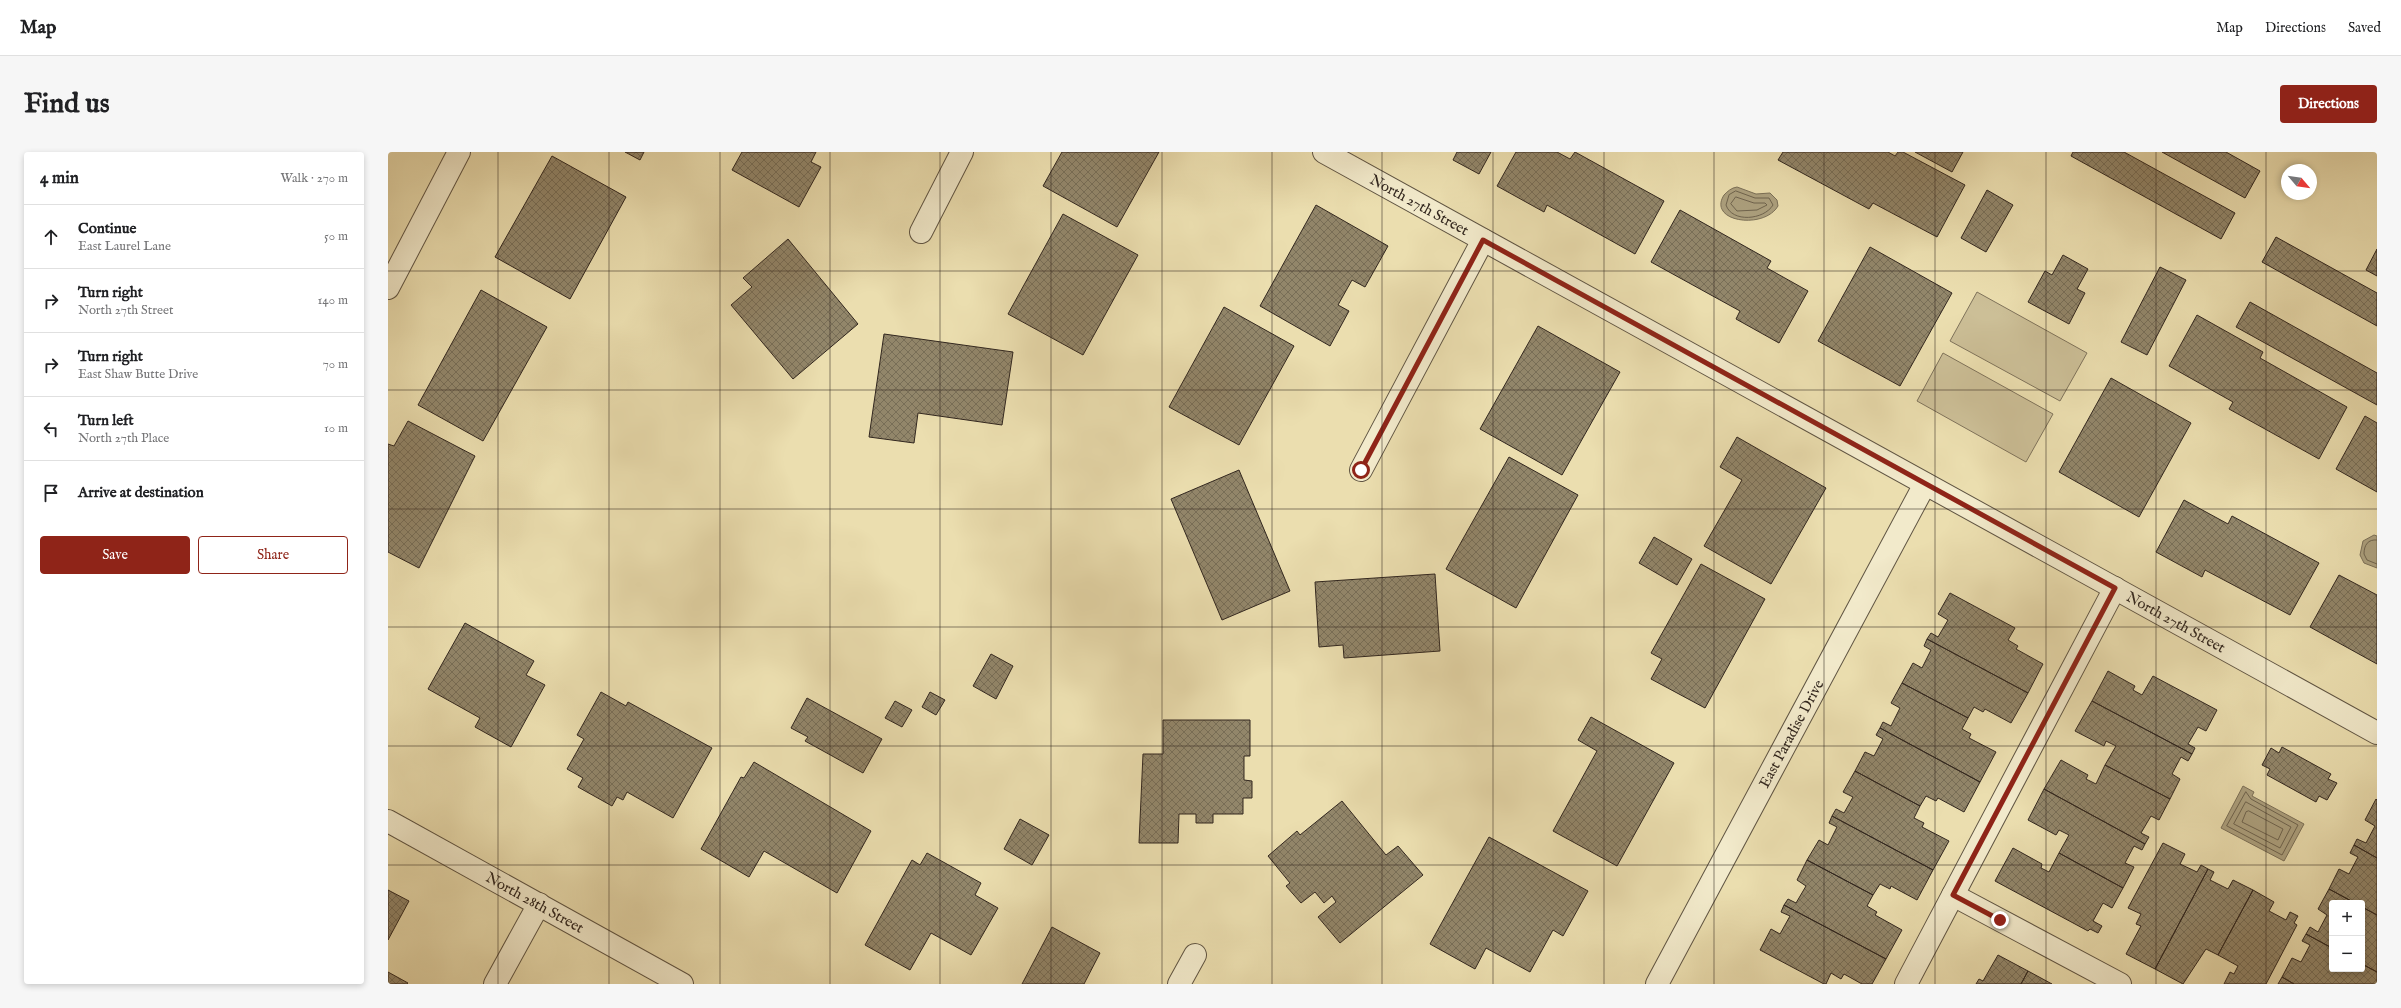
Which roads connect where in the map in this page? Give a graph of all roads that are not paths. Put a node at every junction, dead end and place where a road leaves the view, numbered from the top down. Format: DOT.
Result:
graph roads {
  1 [pos="459,152"];
  2 [pos="962,152"];
  3 [pos="1324,152"];
  4 [pos="921,232"];
  5 [pos="1483,240"];
  6 [pos="388,288"];
  7 [pos="1361,470"];
  8 [pos="1925,484"];
  9 [pos="2115,588"];
  10 [pos="2377,733"];
  11 [pos="388,821"];
  12 [pos="1953,895"];
  13 [pos="539,904"];
  14 [pos="1194,955"];
  15 [pos="495,984"];
  16 [pos="682,984"];
  17 [pos="1179,984"];
  18 [pos="1657,984"];
  19 [pos="1906,984"];
  20 [pos="2120,984"];
  1 -- 6 [label="street"];
  2 -- 4 [label="street"];
  3 -- 5 [label="street, North 27th Street"];
  5 -- 7 [label="street"];
  5 -- 8 [label="street, North 27th Street"];
  8 -- 9 [label="street, North 27th Street"];
  8 -- 18 [label="street, East Paradise Drive"];
  9 -- 10 [label="street, North 27th Street"];
  9 -- 12 [label="street"];
  11 -- 13 [label="street, North 28th Street"];
  12 -- 19 [label="street"];
  12 -- 20 [label="street"];
  13 -- 15 [label="street"];
  13 -- 16 [label="street, North 28th Street"];
  14 -- 17 [label="street"];
}
